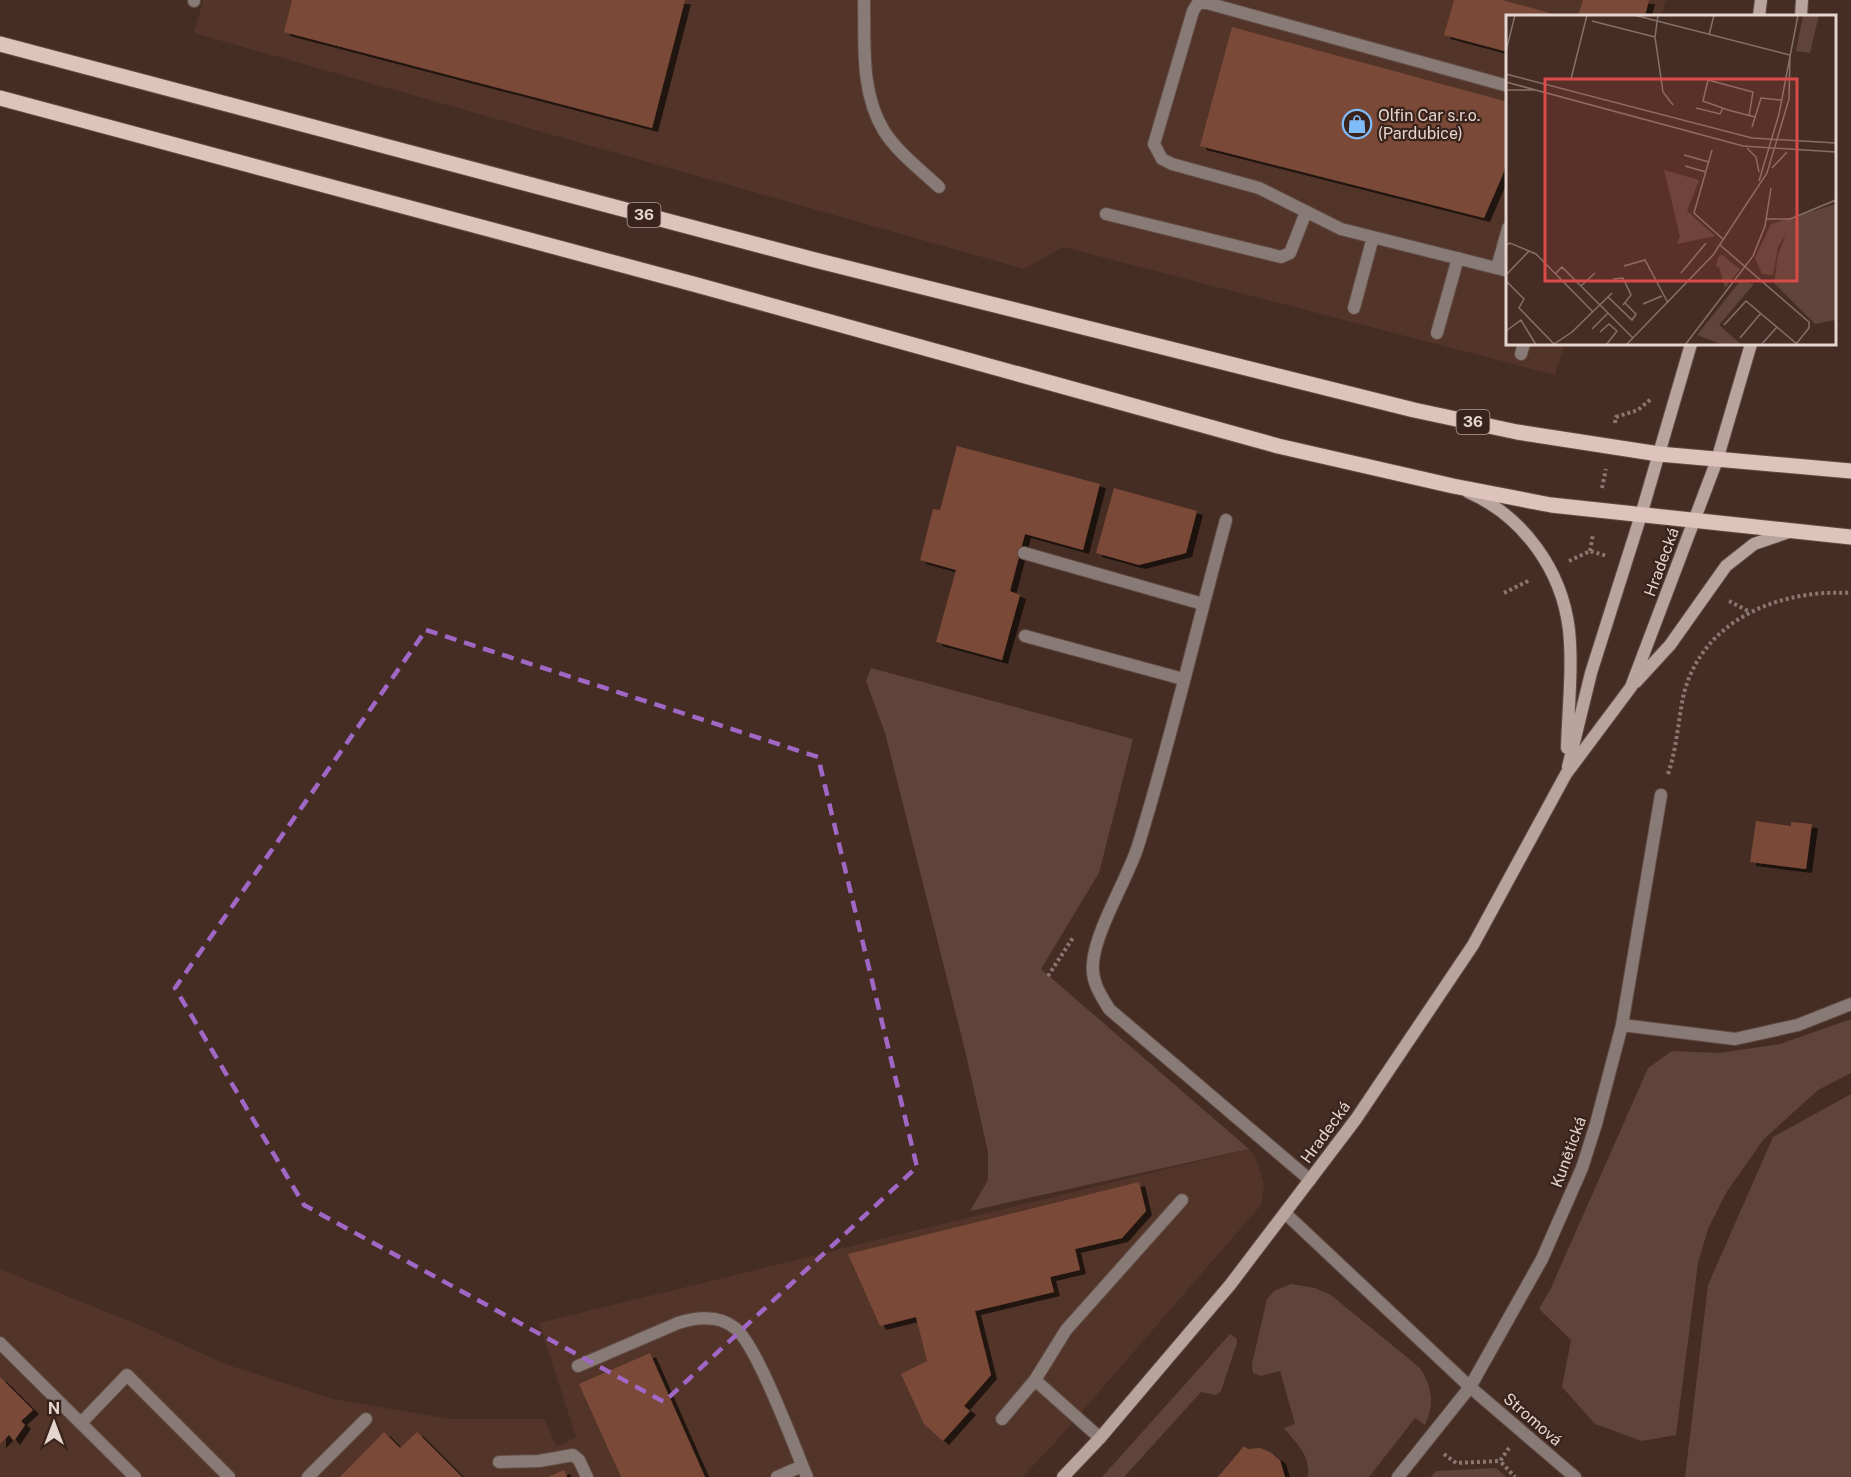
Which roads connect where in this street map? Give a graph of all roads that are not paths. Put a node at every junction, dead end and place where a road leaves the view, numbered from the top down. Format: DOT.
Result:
graph roads {
  1 [pos="864,0"];
  2 [pos="1761,0"];
  3 [pos="1802,0"];
  4 [pos="1759,15"];
  5 [pos="1801,15"];
  6 [pos="0,45"];
  7 [pos="1506,85"];
  8 [pos="0,98"];
  9 [pos="939,187"];
  10 [pos="1306,212"];
  11 [pos="1106,214"];
  12 [pos="1373,237"];
  13 [pos="1506,242"];
  14 [pos="1458,258"];
  15 [pos="1502,270"];
  16 [pos="1354,308"];
  17 [pos="1437,333"];
  18 [pos="1691,345"];
  19 [pos="1751,345"];
  20 [pos="1659,454"];
  21 [pos="1717,460"];
  22 [pos="1851,471"];
  23 [pos="1453,486"];
  24 [pos="1641,515"];
  25 [pos="1226,520"];
  26 [pos="1694,522"];
  27 [pos="1789,532"];
  28 [pos="1851,537"];
  29 [pos="1024,553"];
  30 [pos="1203,604"];
  31 [pos="1025,636"];
  32 [pos="1183,679"];
  33 [pos="1631,687"];
  34 [pos="1566,774"];
  35 [pos="1661,795"];
  36 [pos="1851,1004"];
  37 [pos="1622,1025"];
  38 [pos="1310,1180"];
  39 [pos="1182,1200"];
  40 [pos="1286,1214"];
  41 [pos="0,1343"];
  42 [pos="578,1366"];
  43 [pos="1035,1380"];
  44 [pos="1470,1387"];
  45 [pos="366,1419"];
  46 [pos="1002,1419"];
  47 [pos="81,1423"];
  48 [pos="1100,1438"];
  49 [pos="499,1462"];
  50 [pos="805,1471"];
  51 [pos="135,1477"];
  52 [pos="229,1477"];
  53 [pos="308,1477"];
  54 [pos="587,1477"];
  55 [pos="777,1477"];
  56 [pos="1063,1477"];
  57 [pos="1398,1477"];
  58 [pos="1575,1477"];
  1 -- 9 [label="street"];
  2 -- 4 [label="main road"];
  3 -- 5 [label="main road"];
  6 -- 20 [label="main road, 36"];
  7 -- 10 [label="street"];
  8 -- 23 [label="main road"];
  10 -- 11 [label="street"];
  10 -- 12 [label="street"];
  12 -- 14 [label="street"];
  12 -- 16 [label="street"];
  13 -- 15 [label="street"];
  14 -- 15 [label="street"];
  14 -- 17 [label="street"];
  18 -- 20 [label="main road, Hradecká"];
  19 -- 21 [label="main road, Hradecká"];
  20 -- 21 [label="main road, 36"];
  20 -- 24 [label="main road, Hradecká"];
  21 -- 22 [label="main road, 36"];
  21 -- 26 [label="main road, Hradecká"];
  23 -- 24 [label="main road"];
  23 -- 34 [label="main road"];
  24 -- 26 [label="main road"];
  24 -- 34 [label="main road, Hradecká"];
  25 -- 30 [label="street"];
  26 -- 27 [label="main road"];
  26 -- 33 [label="main road, Hradecká"];
  27 -- 28 [label="main road"];
  27 -- 33 [label="main road"];
  29 -- 30 [label="street"];
  30 -- 32 [label="street"];
  31 -- 32 [label="street"];
  32 -- 38 [label="street"];
  33 -- 34 [label="main road, Hradecká"];
  34 -- 38 [label="main road, Hradecká"];
  35 -- 37 [label="street, Kunětická"];
  36 -- 37 [label="street"];
  37 -- 44 [label="street, Kunětická"];
  38 -- 40 [label="main road, Hradecká"];
  39 -- 43 [label="street"];
  40 -- 44 [label="street, Stromová"];
  40 -- 48 [label="main road, Hradecká"];
  41 -- 47 [label="street"];
  42 -- 50 [label="street"];
  43 -- 46 [label="street"];
  43 -- 48 [label="street"];
  44 -- 57 [label="street, Kunětická"];
  44 -- 58 [label="street, Stromová"];
  45 -- 53 [label="street"];
  47 -- 51 [label="street"];
  47 -- 52 [label="street"];
  48 -- 56 [label="main road, Hradecká"];
  49 -- 54 [label="street"];
  50 -- 55 [label="street"];
}
